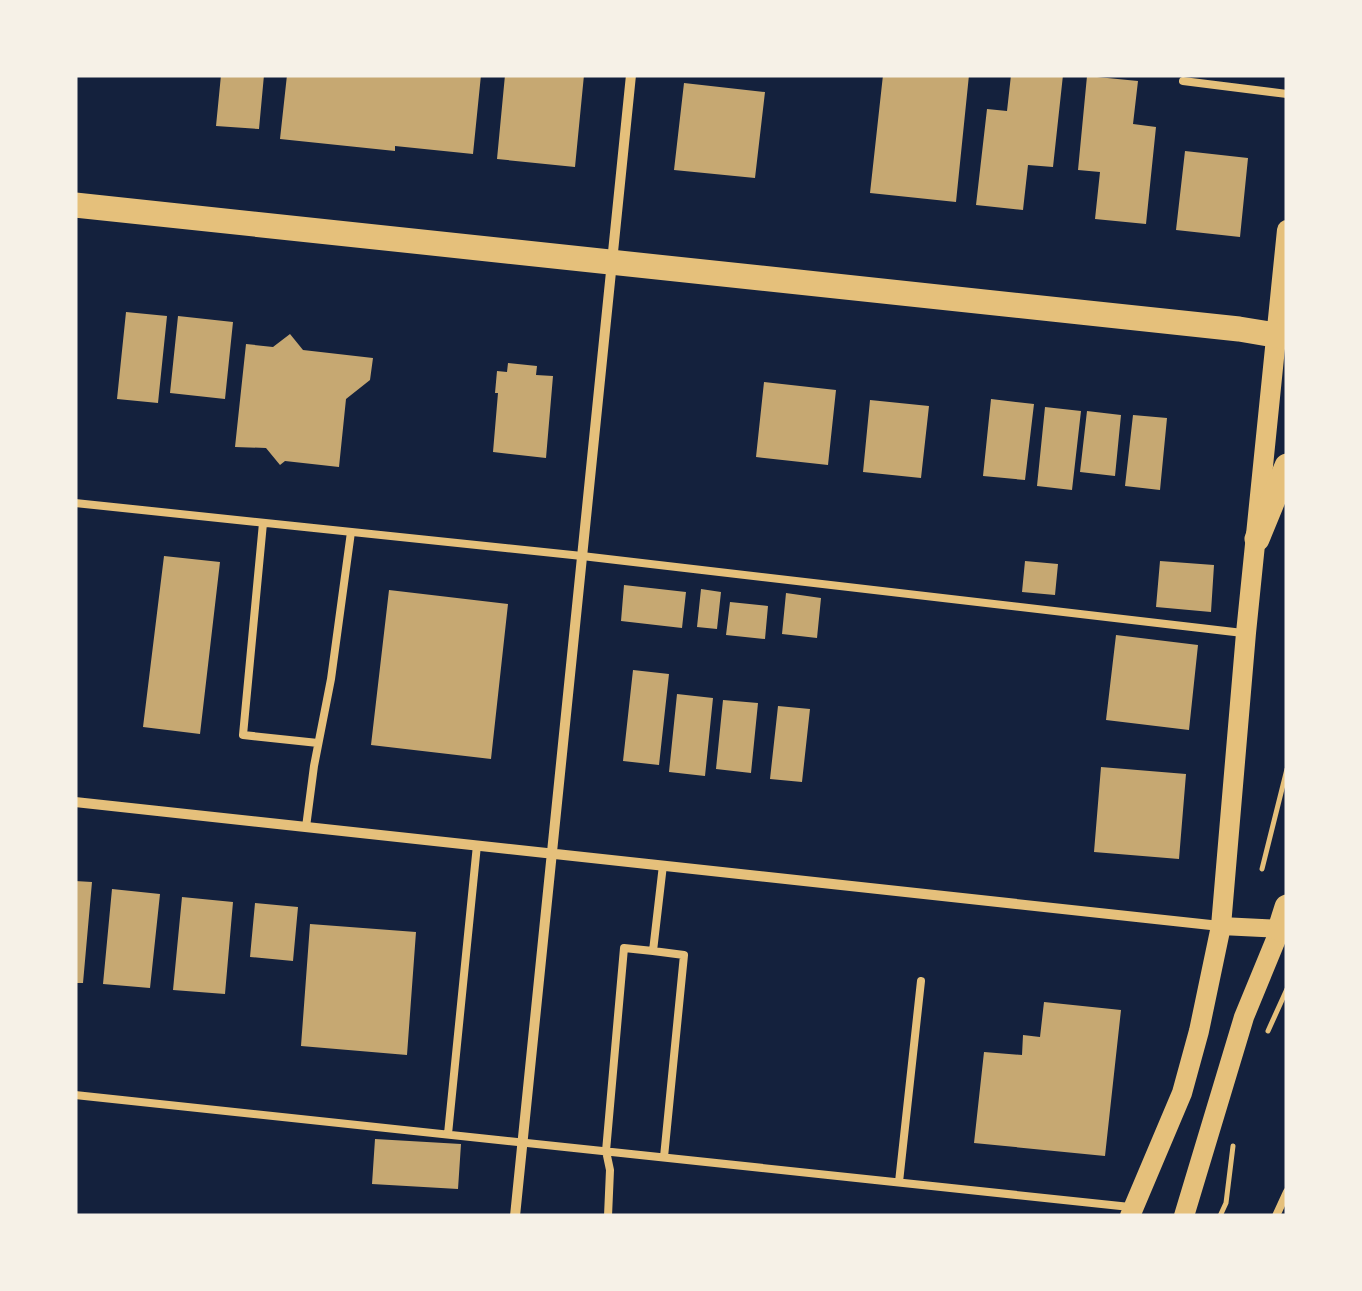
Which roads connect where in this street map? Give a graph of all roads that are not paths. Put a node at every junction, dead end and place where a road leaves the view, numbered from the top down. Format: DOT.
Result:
graph roads {
  1 [pos="631,75"];
  2 [pos="1183,82"];
  3 [pos="1287,94"];
  4 [pos="75,205"];
  5 [pos="1287,230"];
  6 [pos="612,262"];
  7 [pos="1281,336"];
  8 [pos="1287,466"];
  9 [pos="75,503"];
  10 [pos="264,523"];
  11 [pos="351,532"];
  12 [pos="1257,539"];
  13 [pos="582,556"];
  14 [pos="1246,633"];
  15 [pos="318,743"];
  16 [pos="75,802"];
  17 [pos="306,827"];
  18 [pos="477,845"];
  19 [pos="552,853"];
  20 [pos="663,865"];
  21 [pos="1285,920"];
  22 [pos="1221,926"];
  23 [pos="653,952"];
  24 [pos="921,981"];
  25 [pos="75,1095"];
  26 [pos="448,1134"];
  27 [pos="522,1142"];
  28 [pos="606,1151"];
  29 [pos="664,1157"];
  30 [pos="899,1182"];
  31 [pos="1287,1192"];
  32 [pos="1132,1212"];
  33 [pos="515,1216"];
  34 [pos="608,1216"];
  35 [pos="1184,1216"];
  36 [pos="1276,1216"];
  1 -- 6 [label="street"];
  2 -- 3 [label="lane"];
  4 -- 6 [label="main road"];
  5 -- 7 [label="main road"];
  6 -- 7 [label="main road"];
  6 -- 13 [label="street"];
  7 -- 12 [label="main road"];
  8 -- 12 [label="main road"];
  9 -- 10 [label="lane"];
  10 -- 11 [label="lane"];
  10 -- 15 [label="lane"];
  11 -- 13 [label="lane"];
  11 -- 15 [label="lane"];
  12 -- 14 [label="main road"];
  13 -- 14 [label="lane"];
  13 -- 19 [label="street"];
  14 -- 22 [label="main road"];
  15 -- 17 [label="lane"];
  16 -- 17 [label="street"];
  17 -- 18 [label="street"];
  18 -- 19 [label="street"];
  18 -- 26 [label="lane"];
  19 -- 20 [label="street"];
  19 -- 27 [label="street"];
  20 -- 22 [label="street"];
  20 -- 23 [label="lane"];
  21 -- 22 [label="street"];
  21 -- 35 [label="main road"];
  22 -- 32 [label="main road"];
  23 -- 28 [label="lane"];
  23 -- 29 [label="lane"];
  24 -- 30 [label="lane"];
  25 -- 26 [label="lane"];
  26 -- 27 [label="lane"];
  27 -- 28 [label="lane"];
  27 -- 33 [label="street"];
  28 -- 29 [label="lane"];
  28 -- 34 [label="lane"];
  29 -- 30 [label="lane"];
  30 -- 32 [label="lane"];
  31 -- 36 [label="lane"];
}
